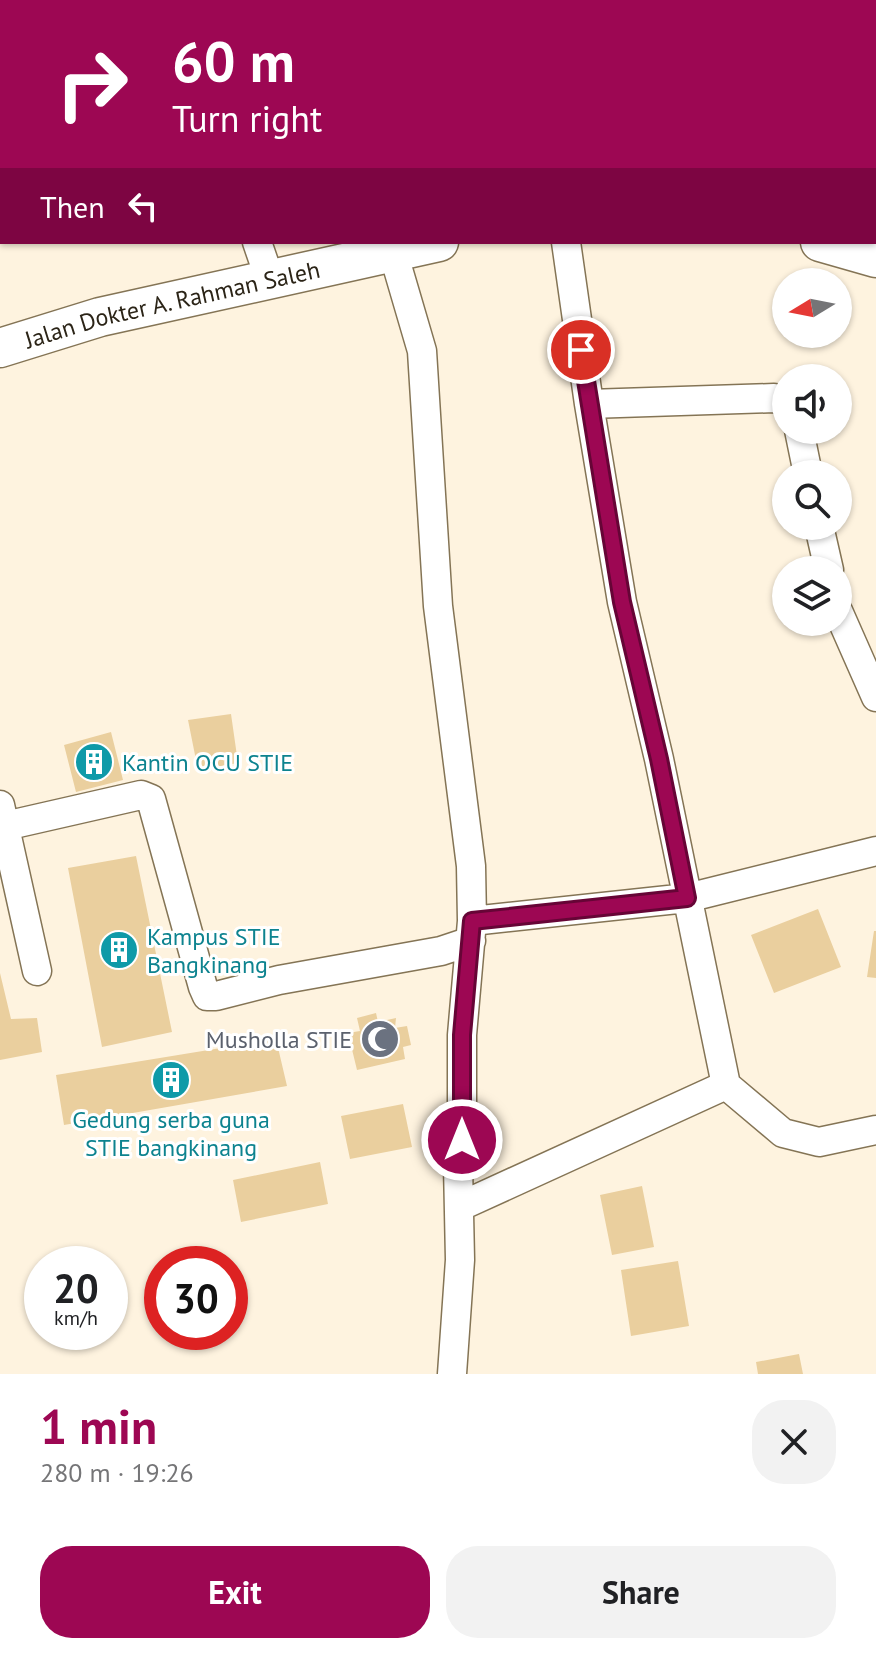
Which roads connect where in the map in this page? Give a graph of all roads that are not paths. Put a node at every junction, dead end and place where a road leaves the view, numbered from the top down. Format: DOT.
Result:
graph roads {
  1 [pos="258,244"];
  2 [pos="430,244"];
  3 [pos="566,244"];
  4 [pos="827,244"];
  5 [pos="393,252"];
  6 [pos="876,258"];
  7 [pos="270,280"];
  8 [pos="0,348"];
  9 [pos="772,398"];
  10 [pos="589,404"];
  11 [pos="849,636"];
  12 [pos="876,697"];
  13 [pos="3,815"];
  14 [pos="876,851"];
  15 [pos="687,898"];
  16 [pos="472,931"];
  17 [pos="37,971"];
  18 [pos="726,1085"];
  19 [pos="876,1130"];
  20 [pos="461,1206"];
  21 [pos="452,1374"];
  1 -- 7 [label="street"];
  2 -- 5 [label="main road, Jalan Dokter A. Rahman Saleh"];
  3 -- 10 [label="street"];
  4 -- 6 [label="main road"];
  5 -- 7 [label="main road, Jalan Dokter A. Rahman Saleh"];
  5 -- 16 [label="street"];
  7 -- 8 [label="main road, Jalan Dokter A. Rahman Saleh"];
  9 -- 10 [label="street"];
  10 -- 15 [label="street"];
  11 -- 12 [label="street"];
  13 -- 16 [label="street"];
  13 -- 17 [label="street"];
  14 -- 15 [label="street"];
  15 -- 16 [label="street"];
  15 -- 18 [label="street"];
  16 -- 20 [label="street"];
  18 -- 19 [label="street"];
  18 -- 20 [label="street"];
  20 -- 21 [label="street"];
}
